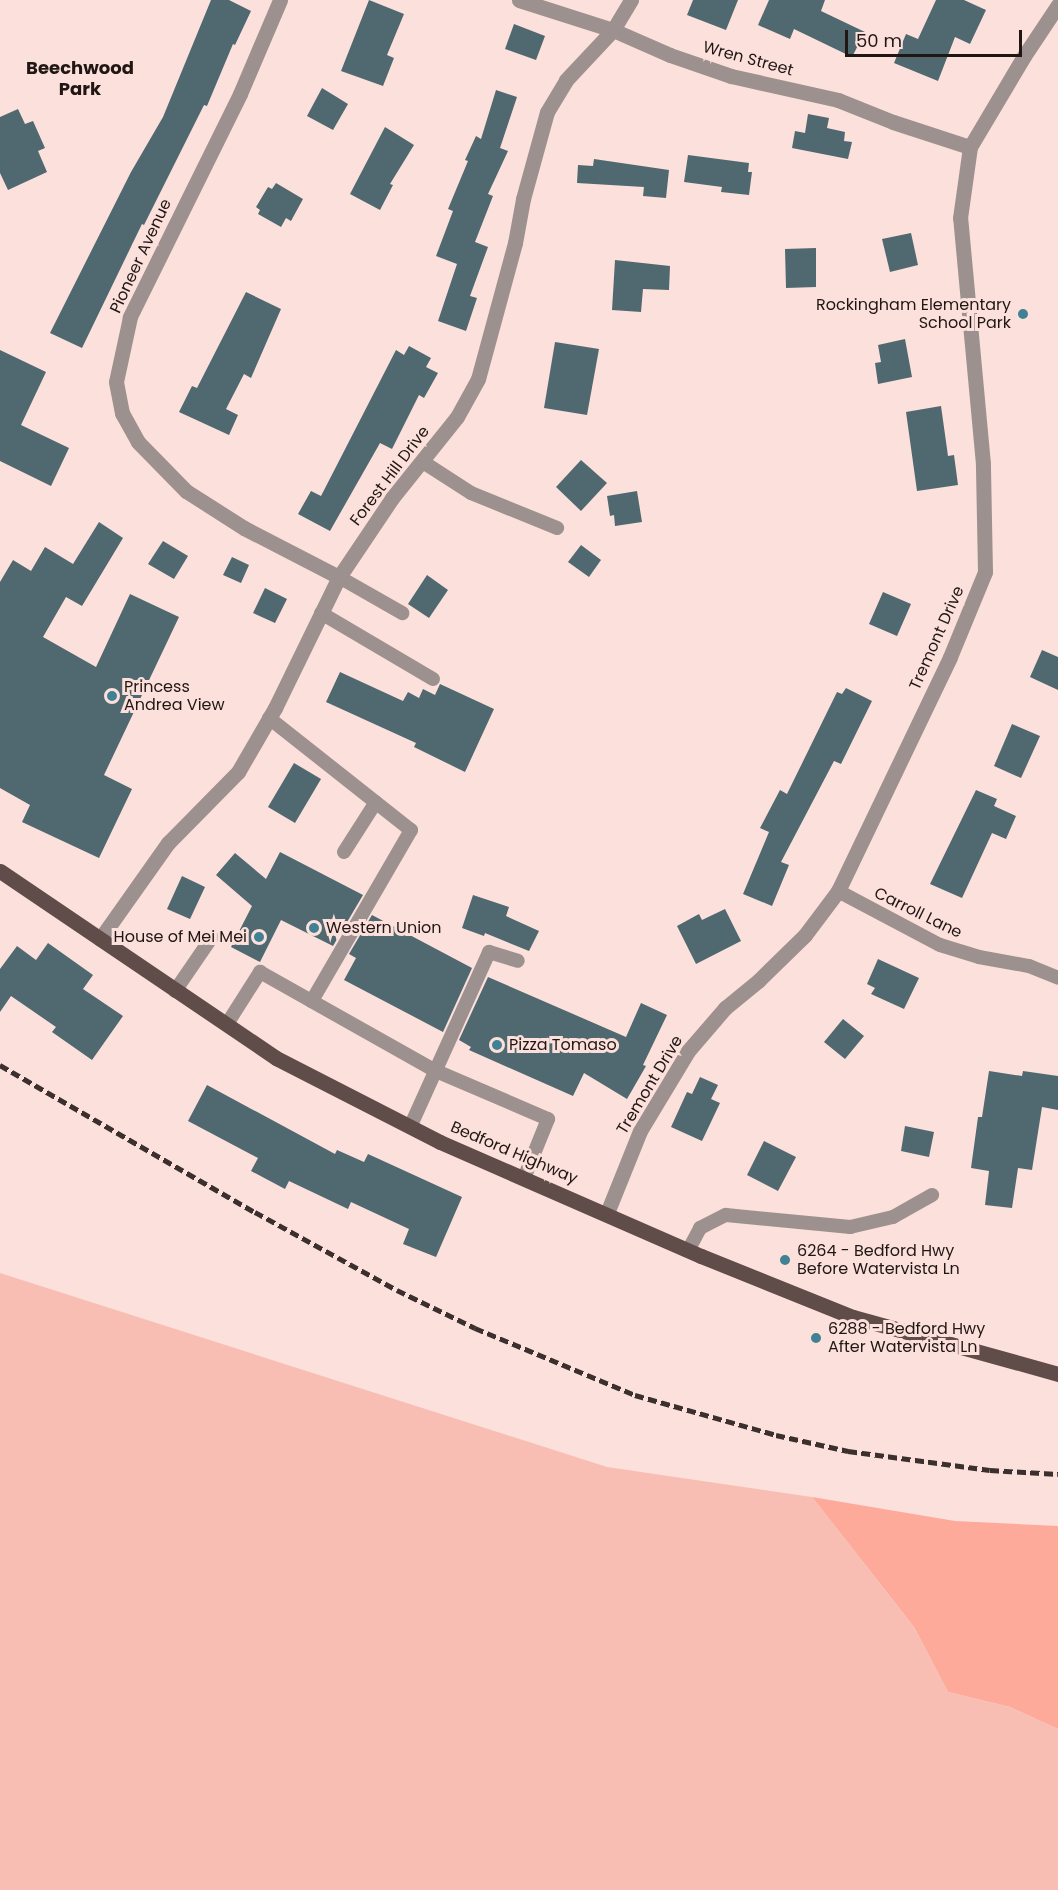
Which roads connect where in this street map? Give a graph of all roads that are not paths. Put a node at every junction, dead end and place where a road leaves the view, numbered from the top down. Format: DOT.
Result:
graph roads {
  1 [pos="280,0"];
  2 [pos="519,0"];
  3 [pos="632,0"];
  4 [pos="1058,5"];
  5 [pos="614,30"];
  6 [pos="970,147"];
  7 [pos="423,462"];
  8 [pos="557,528"];
  9 [pos="339,577"];
  10 [pos="321,613"];
  11 [pos="402,614"];
  12 [pos="433,679"];
  13 [pos="269,718"];
  14 [pos="376,802"];
  15 [pos="344,852"];
  16 [pos="0,871"];
  17 [pos="838,891"];
  18 [pos="212,937"];
  19 [pos="100,939"];
  20 [pos="518,961"];
  21 [pos="1057,977"];
  22 [pos="175,991"];
  23 [pos="312,1001"];
  24 [pos="226,1024"];
  25 [pos="436,1071"];
  26 [pos="411,1125"];
  27 [pos="524,1178"];
  28 [pos="932,1195"];
  29 [pos="607,1213"];
  30 [pos="689,1250"];
  31 [pos="1058,1374"];
  1 -- 9 [label="street, Pioneer Avenue"];
  2 -- 5 [label="street, Wren Street"];
  3 -- 5 [label="street, Forest Hill Drive"];
  4 -- 6 [label="street, Tremont Drive"];
  5 -- 6 [label="street, Wren Street"];
  5 -- 7 [label="street, Forest Hill Drive"];
  6 -- 17 [label="street, Tremont Drive"];
  7 -- 8 [label="lane"];
  7 -- 9 [label="street, Forest Hill Drive"];
  9 -- 10 [label="street, Forest Hill Drive"];
  9 -- 11 [label="lane"];
  10 -- 12 [label="lane"];
  10 -- 13 [label="street, Forest Hill Drive"];
  13 -- 14 [label="lane"];
  13 -- 19 [label="street, Forest Hill Drive"];
  14 -- 15 [label="lane"];
  14 -- 23 [label="lane"];
  16 -- 19 [label="main road, Bedford Highway"];
  17 -- 21 [label="lane, Carroll Lane"];
  17 -- 29 [label="street, Tremont Drive"];
  18 -- 22 [label="lane"];
  19 -- 22 [label="main road, Bedford Highway"];
  20 -- 25 [label="lane"];
  22 -- 24 [label="main road, Bedford Highway"];
  23 -- 24 [label="lane"];
  23 -- 25 [label="lane"];
  24 -- 26 [label="main road, Bedford Highway"];
  25 -- 26 [label="lane"];
  25 -- 27 [label="lane"];
  26 -- 27 [label="main road, Bedford Highway"];
  27 -- 29 [label="main road, Bedford Highway"];
  28 -- 30 [label="lane"];
  29 -- 30 [label="main road, Bedford Highway"];
  30 -- 31 [label="main road, Bedford Highway"];
}
